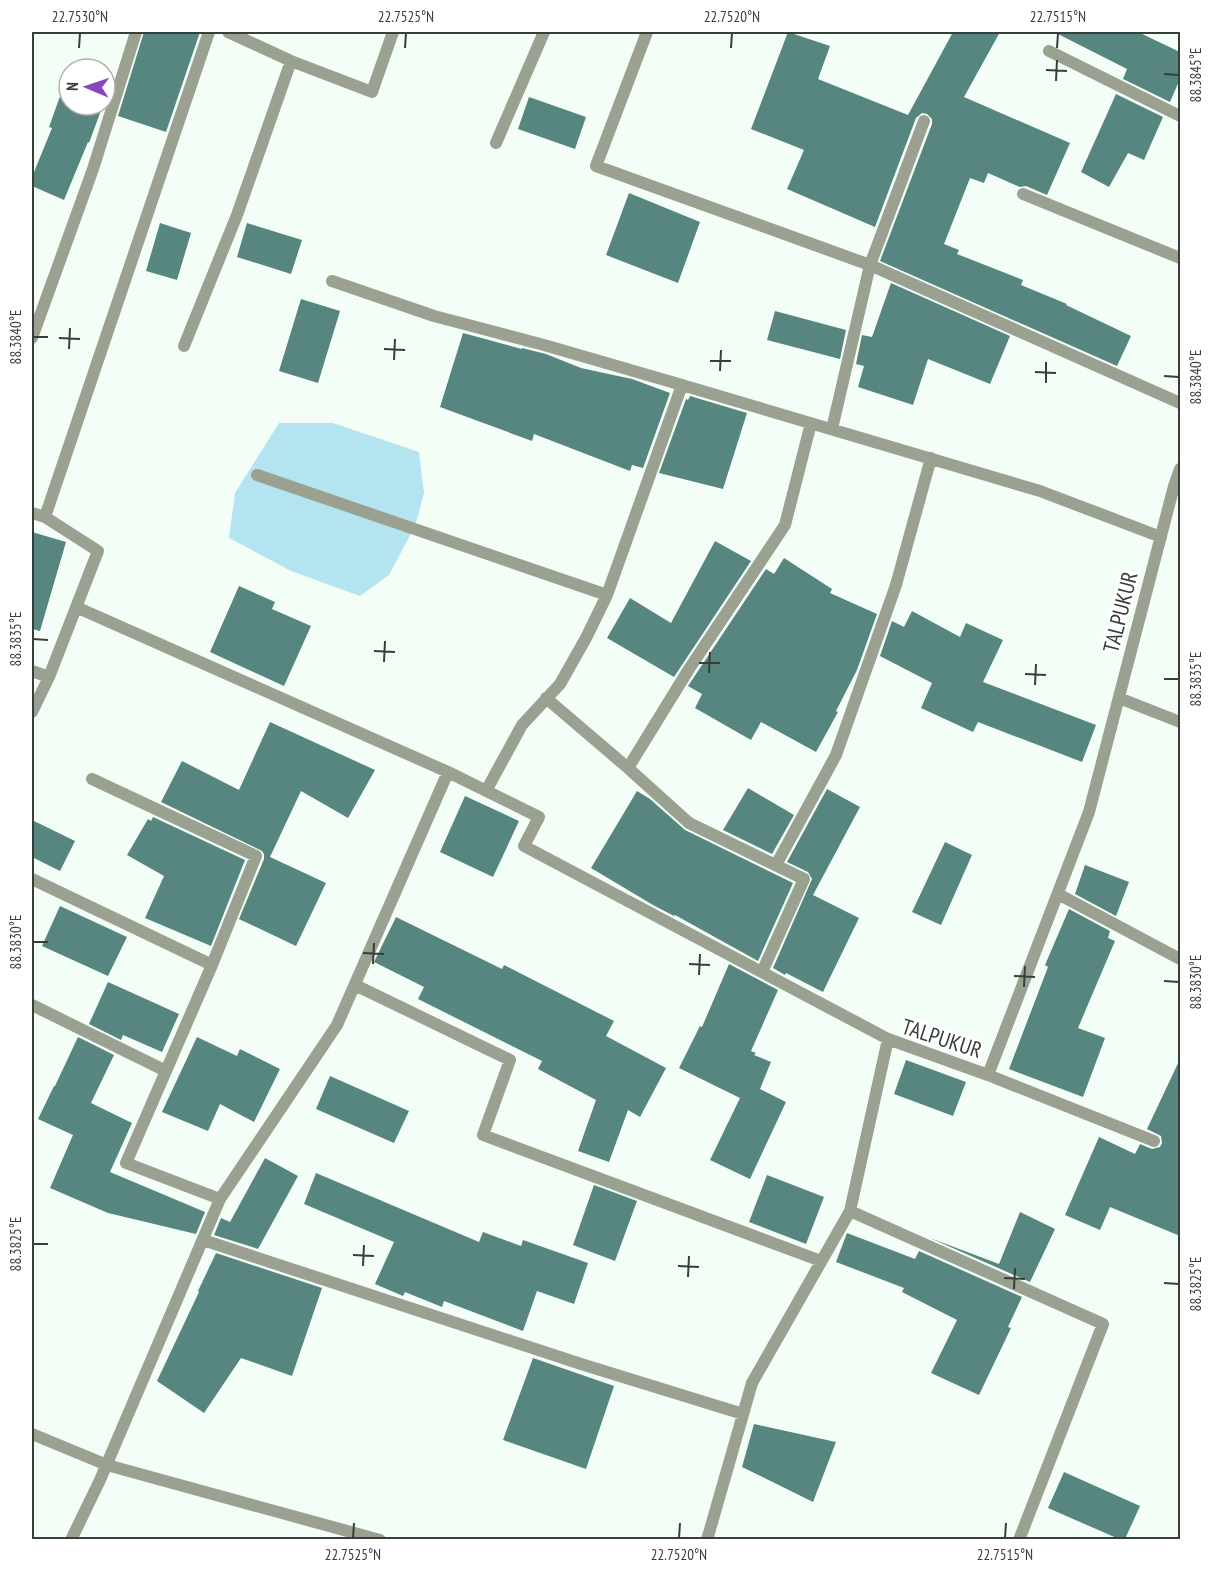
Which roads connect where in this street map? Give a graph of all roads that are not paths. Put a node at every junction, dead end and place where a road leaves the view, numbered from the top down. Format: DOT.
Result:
graph roads {
  1 [pos="136,32"];
  2 [pos="209,32"];
  3 [pos="228,32"];
  4 [pos="393,32"];
  5 [pos="544,32"];
  6 [pos="647,32"];
  7 [pos="1049,51"];
  8 [pos="291,61"];
  9 [pos="1180,116"];
  10 [pos="924,121"];
  11 [pos="496,143"];
  12 [pos="1023,194"];
  13 [pos="1180,258"];
  14 [pos="870,265"];
  15 [pos="332,281"];
  16 [pos="32,338"];
  17 [pos="184,346"];
  18 [pos="682,385"];
  19 [pos="1180,403"];
  20 [pos="811,423"];
  21 [pos="832,429"];
  22 [pos="931,458"];
  23 [pos="1180,469"];
  24 [pos="257,475"];
  25 [pos="32,513"];
  26 [pos="45,517"];
  27 [pos="1161,537"];
  28 [pos="607,595"];
  29 [pos="76,608"];
  30 [pos="32,672"];
  31 [pos="49,677"];
  32 [pos="546,698"];
  33 [pos="1119,698"];
  34 [pos="32,712"];
  35 [pos="1180,722"];
  36 [pos="628,768"];
  37 [pos="448,772"];
  38 [pos="92,779"];
  39 [pos="486,791"];
  40 [pos="776,865"];
  41 [pos="32,879"];
  42 [pos="1058,894"];
  43 [pos="1180,959"];
  44 [pos="212,965"];
  45 [pos="762,972"];
  46 [pos="355,985"];
  47 [pos="32,1005"];
  48 [pos="888,1039"];
  49 [pos="166,1071"];
  50 [pos="988,1075"];
  51 [pos="1154,1141"];
  52 [pos="220,1199"];
  53 [pos="850,1211"];
  54 [pos="203,1240"];
  55 [pos="821,1261"];
  56 [pos="743,1414"];
  57 [pos="32,1434"];
  58 [pos="107,1465"];
  59 [pos="71,1539"];
  60 [pos="380,1539"];
  61 [pos="710,1539"];
  62 [pos="1019,1539"];
  1 -- 16 [label="street"];
  2 -- 26 [label="street"];
  3 -- 8 [label="street"];
  4 -- 8 [label="street"];
  5 -- 11 [label="street"];
  6 -- 14 [label="street"];
  7 -- 9 [label="street"];
  8 -- 17 [label="street"];
  10 -- 14 [label="street"];
  12 -- 13 [label="street"];
  14 -- 19 [label="street"];
  14 -- 21 [label="street"];
  15 -- 18 [label="street"];
  18 -- 20 [label="street"];
  18 -- 28 [label="street"];
  20 -- 21 [label="street"];
  20 -- 36 [label="street"];
  21 -- 22 [label="street"];
  22 -- 27 [label="street"];
  22 -- 40 [label="street"];
  23 -- 27 [label="street, TALPUKUR"];
  24 -- 28 [label="street"];
  25 -- 26 [label="street"];
  26 -- 29 [label="street"];
  27 -- 33 [label="street, TALPUKUR"];
  28 -- 32 [label="street"];
  29 -- 31 [label="street"];
  29 -- 37 [label="street"];
  30 -- 31 [label="street"];
  31 -- 34 [label="street"];
  32 -- 36 [label="street"];
  32 -- 39 [label="street"];
  33 -- 35 [label="street"];
  33 -- 42 [label="street, TALPUKUR"];
  36 -- 40 [label="street"];
  37 -- 39 [label="street"];
  37 -- 46 [label="street"];
  38 -- 44 [label="street"];
  39 -- 45 [label="street"];
  40 -- 45 [label="street"];
  41 -- 44 [label="street"];
  42 -- 43 [label="street"];
  42 -- 50 [label="street, TALPUKUR"];
  44 -- 49 [label="street"];
  45 -- 48 [label="street"];
  46 -- 52 [label="street"];
  46 -- 55 [label="street"];
  47 -- 49 [label="street"];
  48 -- 50 [label="street, TALPUKUR"];
  48 -- 53 [label="street, TALPUKUR"];
  49 -- 52 [label="street"];
  50 -- 51 [label="street"];
  52 -- 54 [label="street"];
  53 -- 55 [label="street, TALPUKUR"];
  53 -- 62 [label="street"];
  54 -- 56 [label="street"];
  54 -- 58 [label="street"];
  55 -- 56 [label="street, TALPUKUR"];
  56 -- 61 [label="street, TALPUKUR"];
  57 -- 58 [label="street"];
  58 -- 59 [label="street"];
  58 -- 60 [label="street"];
}
